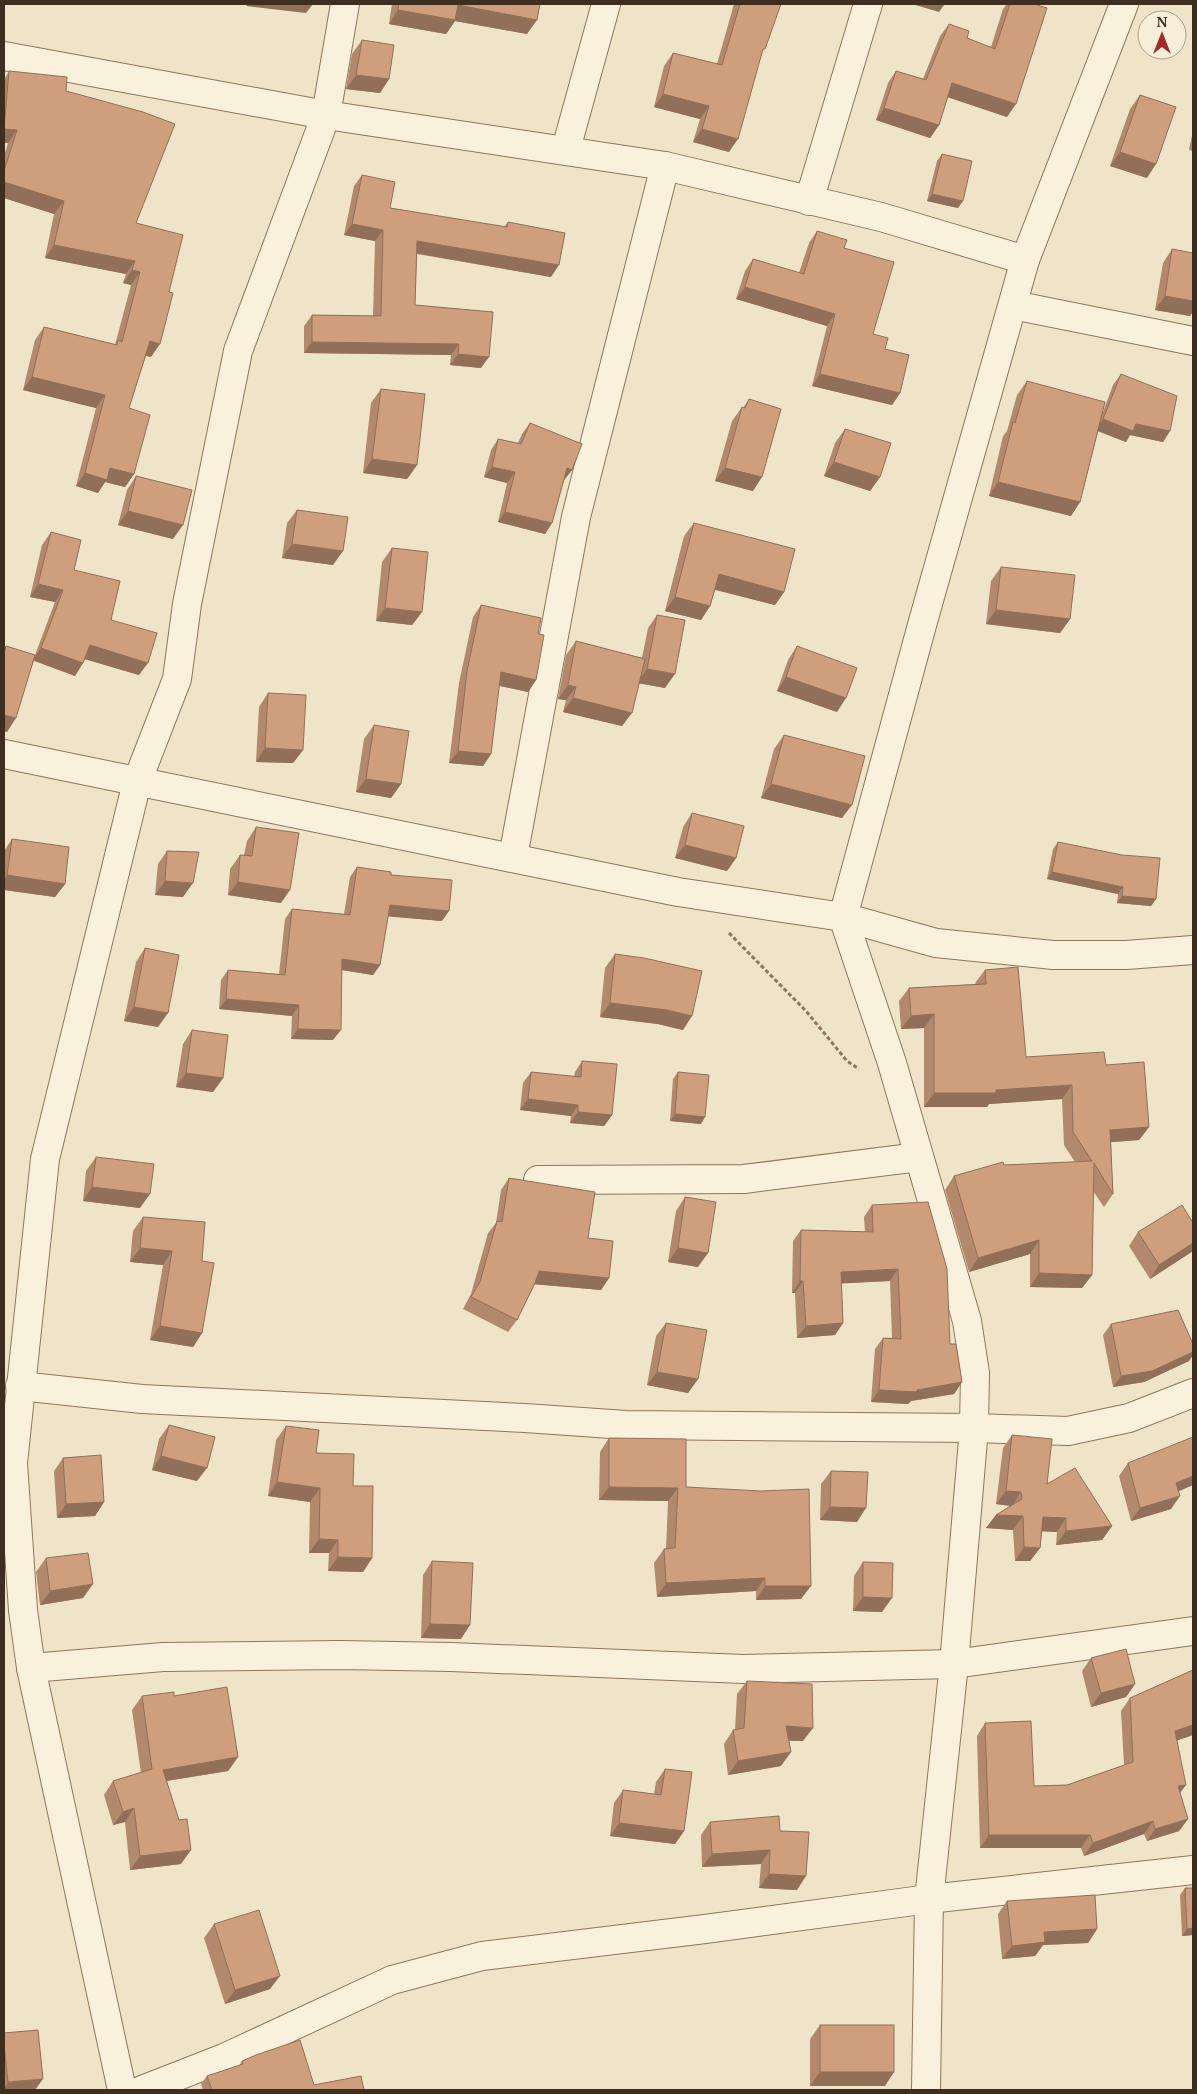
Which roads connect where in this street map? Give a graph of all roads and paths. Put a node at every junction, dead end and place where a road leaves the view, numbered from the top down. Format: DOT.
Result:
graph roads {
  1 [pos="345,4"];
  2 [pos="606,4"];
  3 [pos="868,4"];
  4 [pos="1124,4"];
  5 [pos="4,56"];
  6 [pos="326,114"];
  7 [pos="566,149"];
  8 [pos="665,166"];
  9 [pos="809,201"];
  10 [pos="1025,260"];
  11 [pos="1013,305"];
  12 [pos="1193,341"];
  13 [pos="4,754"];
  14 [pos="138,782"];
  15 [pos="513,857"];
  16 [pos="843,917"];
  17 [pos="722,928"];
  18 [pos="1193,950"];
  19 [pos="892,1063"];
  20 [pos="919,1157"];
  21 [pos="538,1180"];
  22 [pos="20,1386"];
  23 [pos="1193,1392"];
  24 [pos="974,1428"];
  25 [pos="8,1462"];
  26 [pos="1193,1630"];
  27 [pos="954,1664"];
  28 [pos="31,1668"];
  29 [pos="1193,1870"];
  30 [pos="929,1899"];
  31 [pos="122,2090"];
  32 [pos="142,2090"];
  33 [pos="926,2090"];
  1 -- 6 [label="street"];
  2 -- 7 [label="street"];
  3 -- 9 [label="street"];
  4 -- 10 [label="street"];
  5 -- 6 [label="street"];
  6 -- 7 [label="street"];
  6 -- 14 [label="street"];
  7 -- 8 [label="street"];
  8 -- 9 [label="street"];
  8 -- 15 [label="street"];
  9 -- 10 [label="street"];
  10 -- 11 [label="street"];
  11 -- 12 [label="street"];
  11 -- 16 [label="street"];
  13 -- 14 [label="street"];
  14 -- 15 [label="street"];
  14 -- 22 [label="street"];
  15 -- 16 [label="street"];
  16 -- 18 [label="street"];
  16 -- 19 [label="street"];
  17 -- 19 [label="path"];
  19 -- 20 [label="street"];
  20 -- 21 [label="street"];
  20 -- 24 [label="street"];
  22 -- 24 [label="street"];
  22 -- 25 [label="street"];
  23 -- 24 [label="street"];
  24 -- 27 [label="street"];
  25 -- 28 [label="street"];
  26 -- 27 [label="street"];
  27 -- 28 [label="street"];
  27 -- 30 [label="street"];
  28 -- 31 [label="street"];
  29 -- 30 [label="street"];
  30 -- 32 [label="street"];
  30 -- 33 [label="street"];
}
